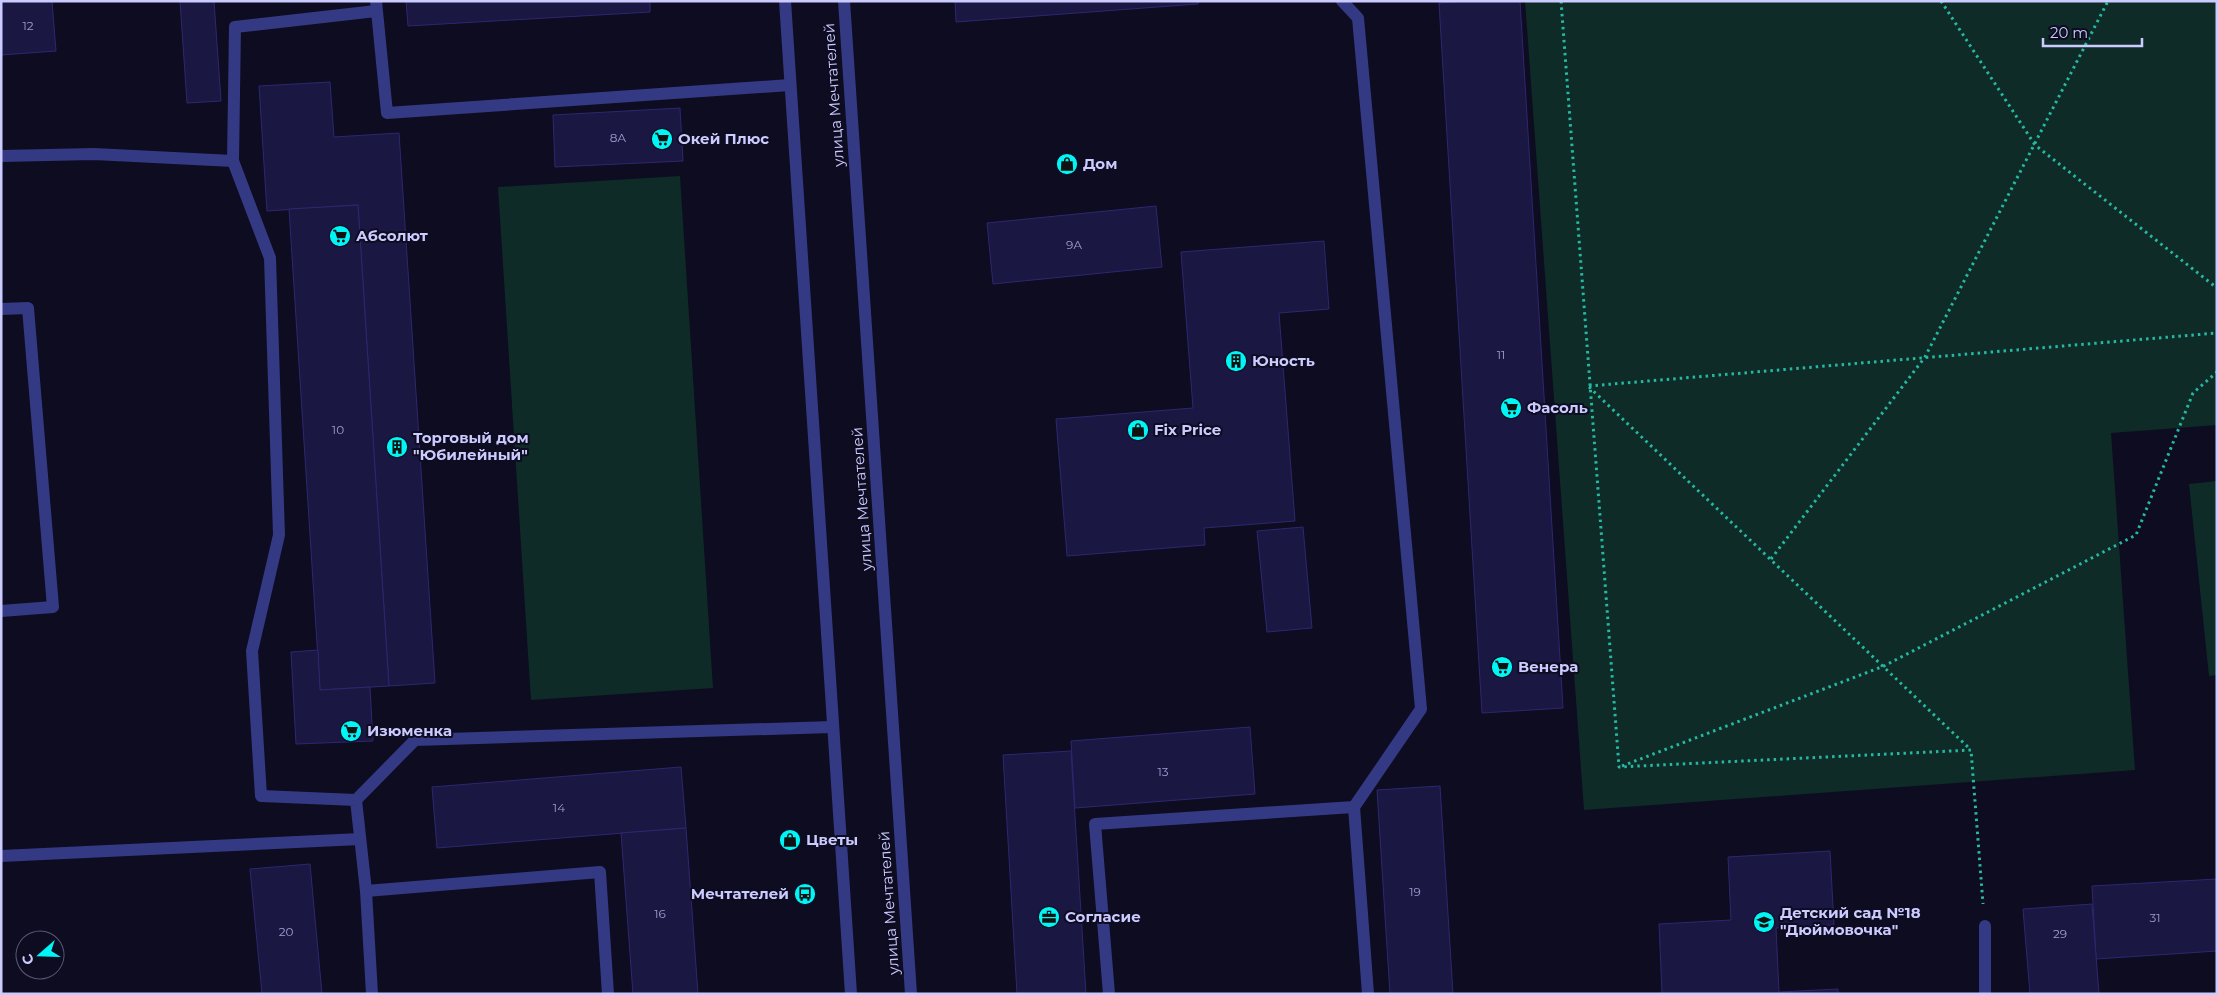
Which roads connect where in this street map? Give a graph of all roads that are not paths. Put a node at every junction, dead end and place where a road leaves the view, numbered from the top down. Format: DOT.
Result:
graph roads {
  1 [pos="785,1"];
  2 [pos="844,1"];
  3 [pos="1342,1"];
  4 [pos="376,6"];
  5 [pos="790,85"];
  6 [pos="1,156"];
  7 [pos="233,161"];
  8 [pos="1,309"];
  9 [pos="1,611"];
  10 [pos="832,727"];
  11 [pos="356,800"];
  12 [pos="1354,807"];
  13 [pos="360,839"];
  14 [pos="1,856"];
  15 [pos="366,891"];
  16 [pos="1985,926"];
  17 [pos="372,994"];
  18 [pos="608,994"];
  19 [pos="851,994"];
  20 [pos="911,994"];
  21 [pos="1109,994"];
  22 [pos="1368,994"];
  23 [pos="1985,994"];
  1 -- 5 [label="street"];
  2 -- 20 [label="street, улица Мечтателей"];
  3 -- 12 [label="street"];
  4 -- 5 [label="street"];
  4 -- 7 [label="street"];
  5 -- 10 [label="street"];
  6 -- 7 [label="street"];
  7 -- 11 [label="street"];
  8 -- 9 [label="street"];
  10 -- 11 [label="street"];
  10 -- 19 [label="street"];
  11 -- 13 [label="street"];
  12 -- 21 [label="street"];
  12 -- 22 [label="street"];
  13 -- 14 [label="street"];
  13 -- 15 [label="street"];
  15 -- 17 [label="street"];
  15 -- 18 [label="street"];
  16 -- 23 [label="street"];
}
